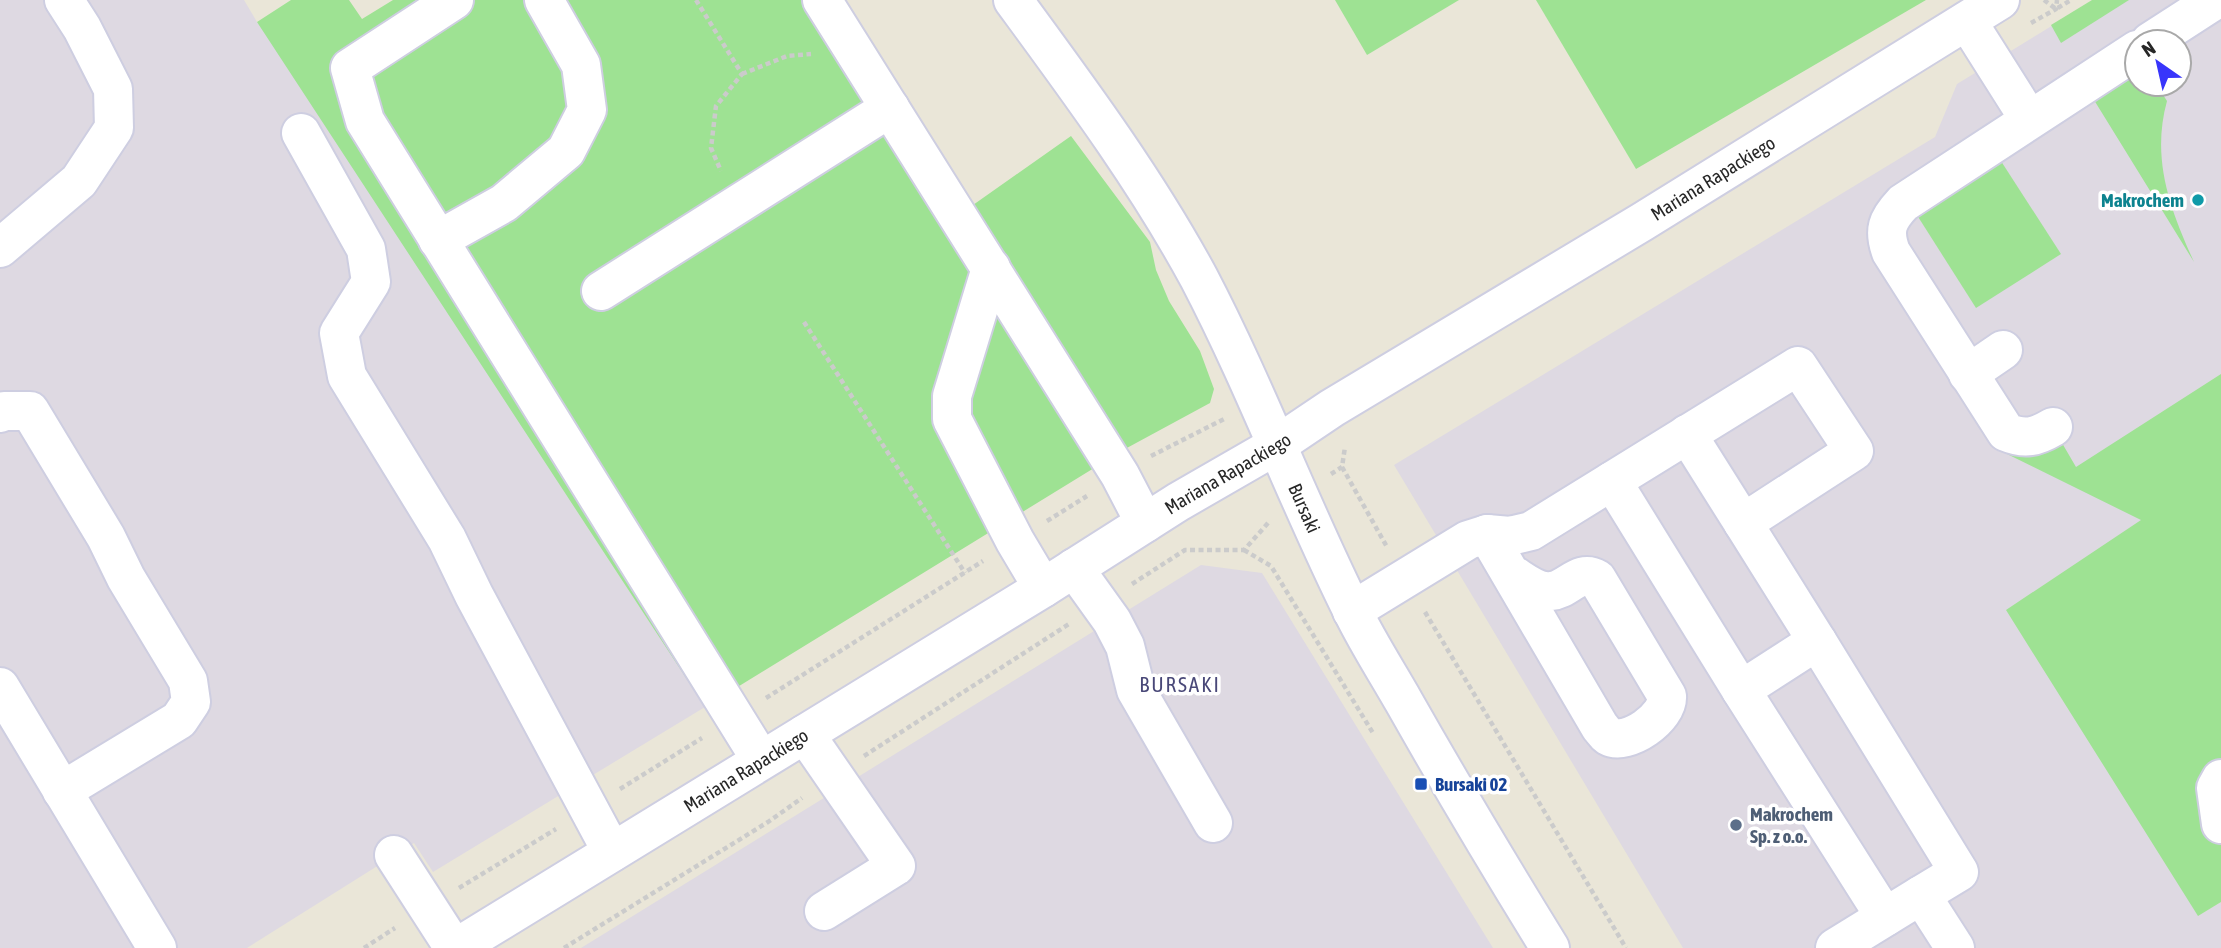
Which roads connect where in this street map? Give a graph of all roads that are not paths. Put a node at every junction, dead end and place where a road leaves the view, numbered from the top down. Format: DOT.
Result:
graph roads {
  1 [pos="64,0"];
  2 [pos="454,0"];
  3 [pos="544,0"];
  4 [pos="822,0"];
  5 [pos="1013,0"];
  6 [pos="2000,0"];
  7 [pos="2215,0"];
  8 [pos="1967,21"];
  9 [pos="2172,28"];
  10 [pos="2123,60"];
  11 [pos="890,108"];
  12 [pos="2029,119"];
  13 [pos="301,133"];
  14 [pos="438,240"];
  15 [pos="0,248"];
  16 [pos="991,268"];
  17 [pos="601,291"];
  18 [pos="2003,350"];
  19 [pos="1968,374"];
  20 [pos="0,413"];
  21 [pos="2053,427"];
  22 [pos="1687,434"];
  23 [pos="1277,445"];
  24 [pos="1612,481"];
  25 [pos="1145,523"];
  26 [pos="1743,523"];
  27 [pos="1487,534"];
  28 [pos="1074,568"];
  29 [pos="1510,573"];
  30 [pos="1043,588"];
  31 [pos="1352,611"];
  32 [pos="1816,641"];
  33 [pos="0,687"];
  34 [pos="1741,690"];
  35 [pos="805,734"];
  36 [pos="761,760"];
  37 [pos="2221,779"];
  38 [pos="62,791"];
  39 [pos="1213,823"];
  40 [pos="2221,824"];
  41 [pos="612,852"];
  42 [pos="394,856"];
  43 [pos="1921,895"];
  44 [pos="824,911"];
  45 [pos="1885,917"];
  46 [pos="462,946"];
  47 [pos="157,948"];
  48 [pos="1549,948"];
  49 [pos="1835,948"];
  50 [pos="1955,948"];
  1 -- 15 [label="street"];
  2 -- 14 [label="street"];
  3 -- 14 [label="street"];
  4 -- 11 [label="street"];
  5 -- 23 [label="street, Bursaki"];
  6 -- 8 [label="street, Mariana Rapackiego"];
  7 -- 9 [label="street"];
  8 -- 12 [label="street"];
  8 -- 23 [label="street, Mariana Rapackiego"];
  10 -- 12 [label="street"];
  11 -- 16 [label="street"];
  11 -- 17 [label="street"];
  12 -- 19 [label="street"];
  13 -- 41 [label="street"];
  14 -- 36 [label="street"];
  16 -- 25 [label="street"];
  16 -- 30 [label="street"];
  18 -- 19 [label="street"];
  19 -- 21 [label="street"];
  20 -- 38 [label="street"];
  22 -- 24 [label="street"];
  22 -- 26 [label="street"];
  22 -- 26 [label="street"];
  23 -- 25 [label="street, Mariana Rapackiego"];
  23 -- 31 [label="street, Bursaki"];
  24 -- 27 [label="street"];
  24 -- 34 [label="street"];
  25 -- 28 [label="street, Mariana Rapackiego"];
  26 -- 32 [label="street"];
  27 -- 29 [label="street"];
  27 -- 31 [label="street"];
  28 -- 30 [label="street, Mariana Rapackiego"];
  28 -- 39 [label="street"];
  29 -- 29 [label="street"];
  30 -- 35 [label="street, Mariana Rapackiego"];
  31 -- 48 [label="street, Bursaki"];
  32 -- 34 [label="street"];
  32 -- 43 [label="street"];
  33 -- 38 [label="street"];
  34 -- 45 [label="street"];
  35 -- 36 [label="street, Mariana Rapackiego"];
  35 -- 44 [label="street"];
  36 -- 41 [label="street, Mariana Rapackiego"];
  37 -- 40 [label="street"];
  38 -- 47 [label="street"];
  41 -- 46 [label="street, Mariana Rapackiego"];
  42 -- 46 [label="street"];
  43 -- 45 [label="street"];
  43 -- 50 [label="street"];
  45 -- 49 [label="street"];
}
